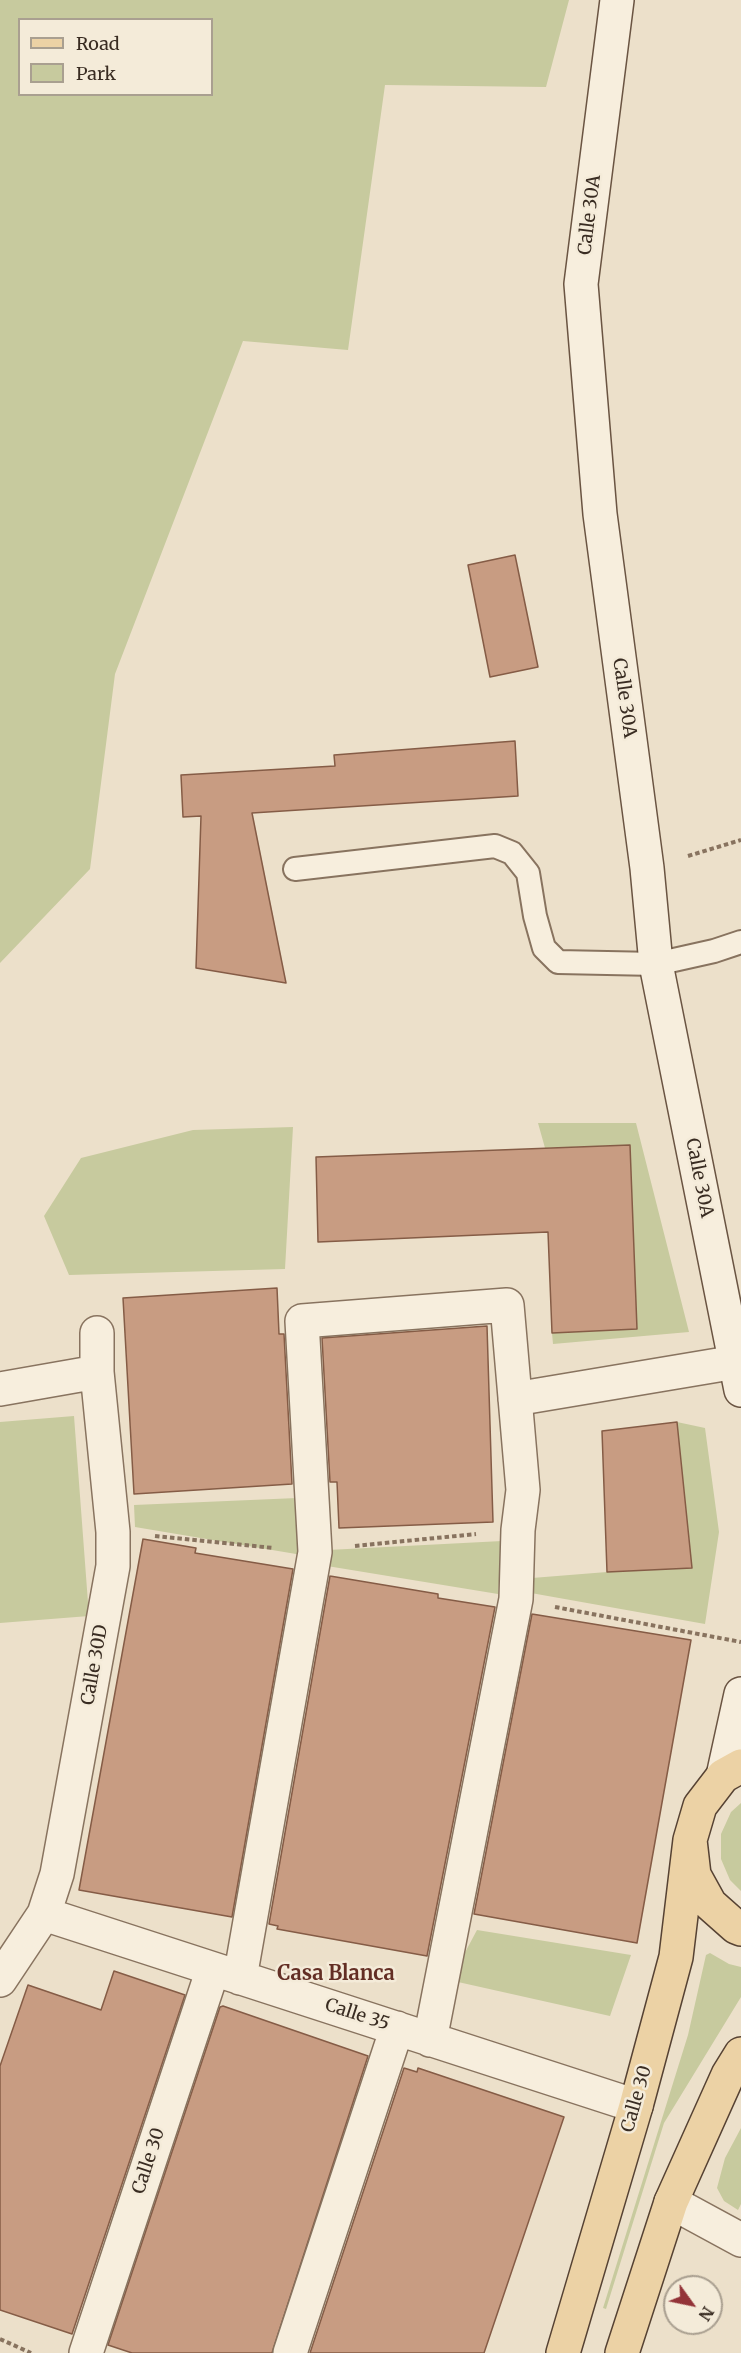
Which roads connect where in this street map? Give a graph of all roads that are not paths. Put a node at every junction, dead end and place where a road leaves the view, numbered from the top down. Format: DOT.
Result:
graph roads {
  1 [pos="617,0"];
  2 [pos="295,869"];
  3 [pos="741,942"];
  4 [pos="656,964"];
  5 [pos="97,1333"];
  6 [pos="97,1372"];
  7 [pos="738,1376"];
  8 [pos="0,1389"];
  9 [pos="515,1399"];
  10 [pos="741,1694"];
  11 [pos="732,1771"];
  12 [pos="690,1840"];
  13 [pos="44,1914"];
  14 [pos="741,1929"];
  15 [pos="227,1973"];
  16 [pos="0,1980"];
  17 [pos="397,2028"];
  18 [pos="430,2040"];
  19 [pos="741,2054"];
  20 [pos="636,2106"];
  21 [pos="671,2202"];
  22 [pos="741,2240"];
  23 [pos="86,2353"];
  24 [pos="290,2353"];
  25 [pos="563,2353"];
  26 [pos="621,2353"];
  1 -- 4 [label="street, Calle 30A"];
  2 -- 4 [label="lane"];
  3 -- 4 [label="lane"];
  4 -- 7 [label="street, Calle 30A"];
  5 -- 6 [label="street, Calle 30D"];
  6 -- 8 [label="street"];
  6 -- 13 [label="street, Calle 30D"];
  7 -- 9 [label="street"];
  9 -- 15 [label="street, Calle 30"];
  9 -- 18 [label="street"];
  10 -- 11 [label="street"];
  11 -- 12 [label="main road"];
  12 -- 14 [label="main road"];
  12 -- 20 [label="main road, Calle 30"];
  13 -- 15 [label="street, Calle 35"];
  13 -- 16 [label="street, Calle 30D"];
  15 -- 17 [label="street, Calle 35"];
  15 -- 23 [label="street, Calle 30"];
  17 -- 18 [label="street, Calle 35"];
  17 -- 24 [label="street"];
  18 -- 20 [label="street, Calle 35"];
  19 -- 21 [label="main road"];
  20 -- 25 [label="main road, Calle 30"];
  21 -- 22 [label="street"];
  21 -- 26 [label="main road"];
}
